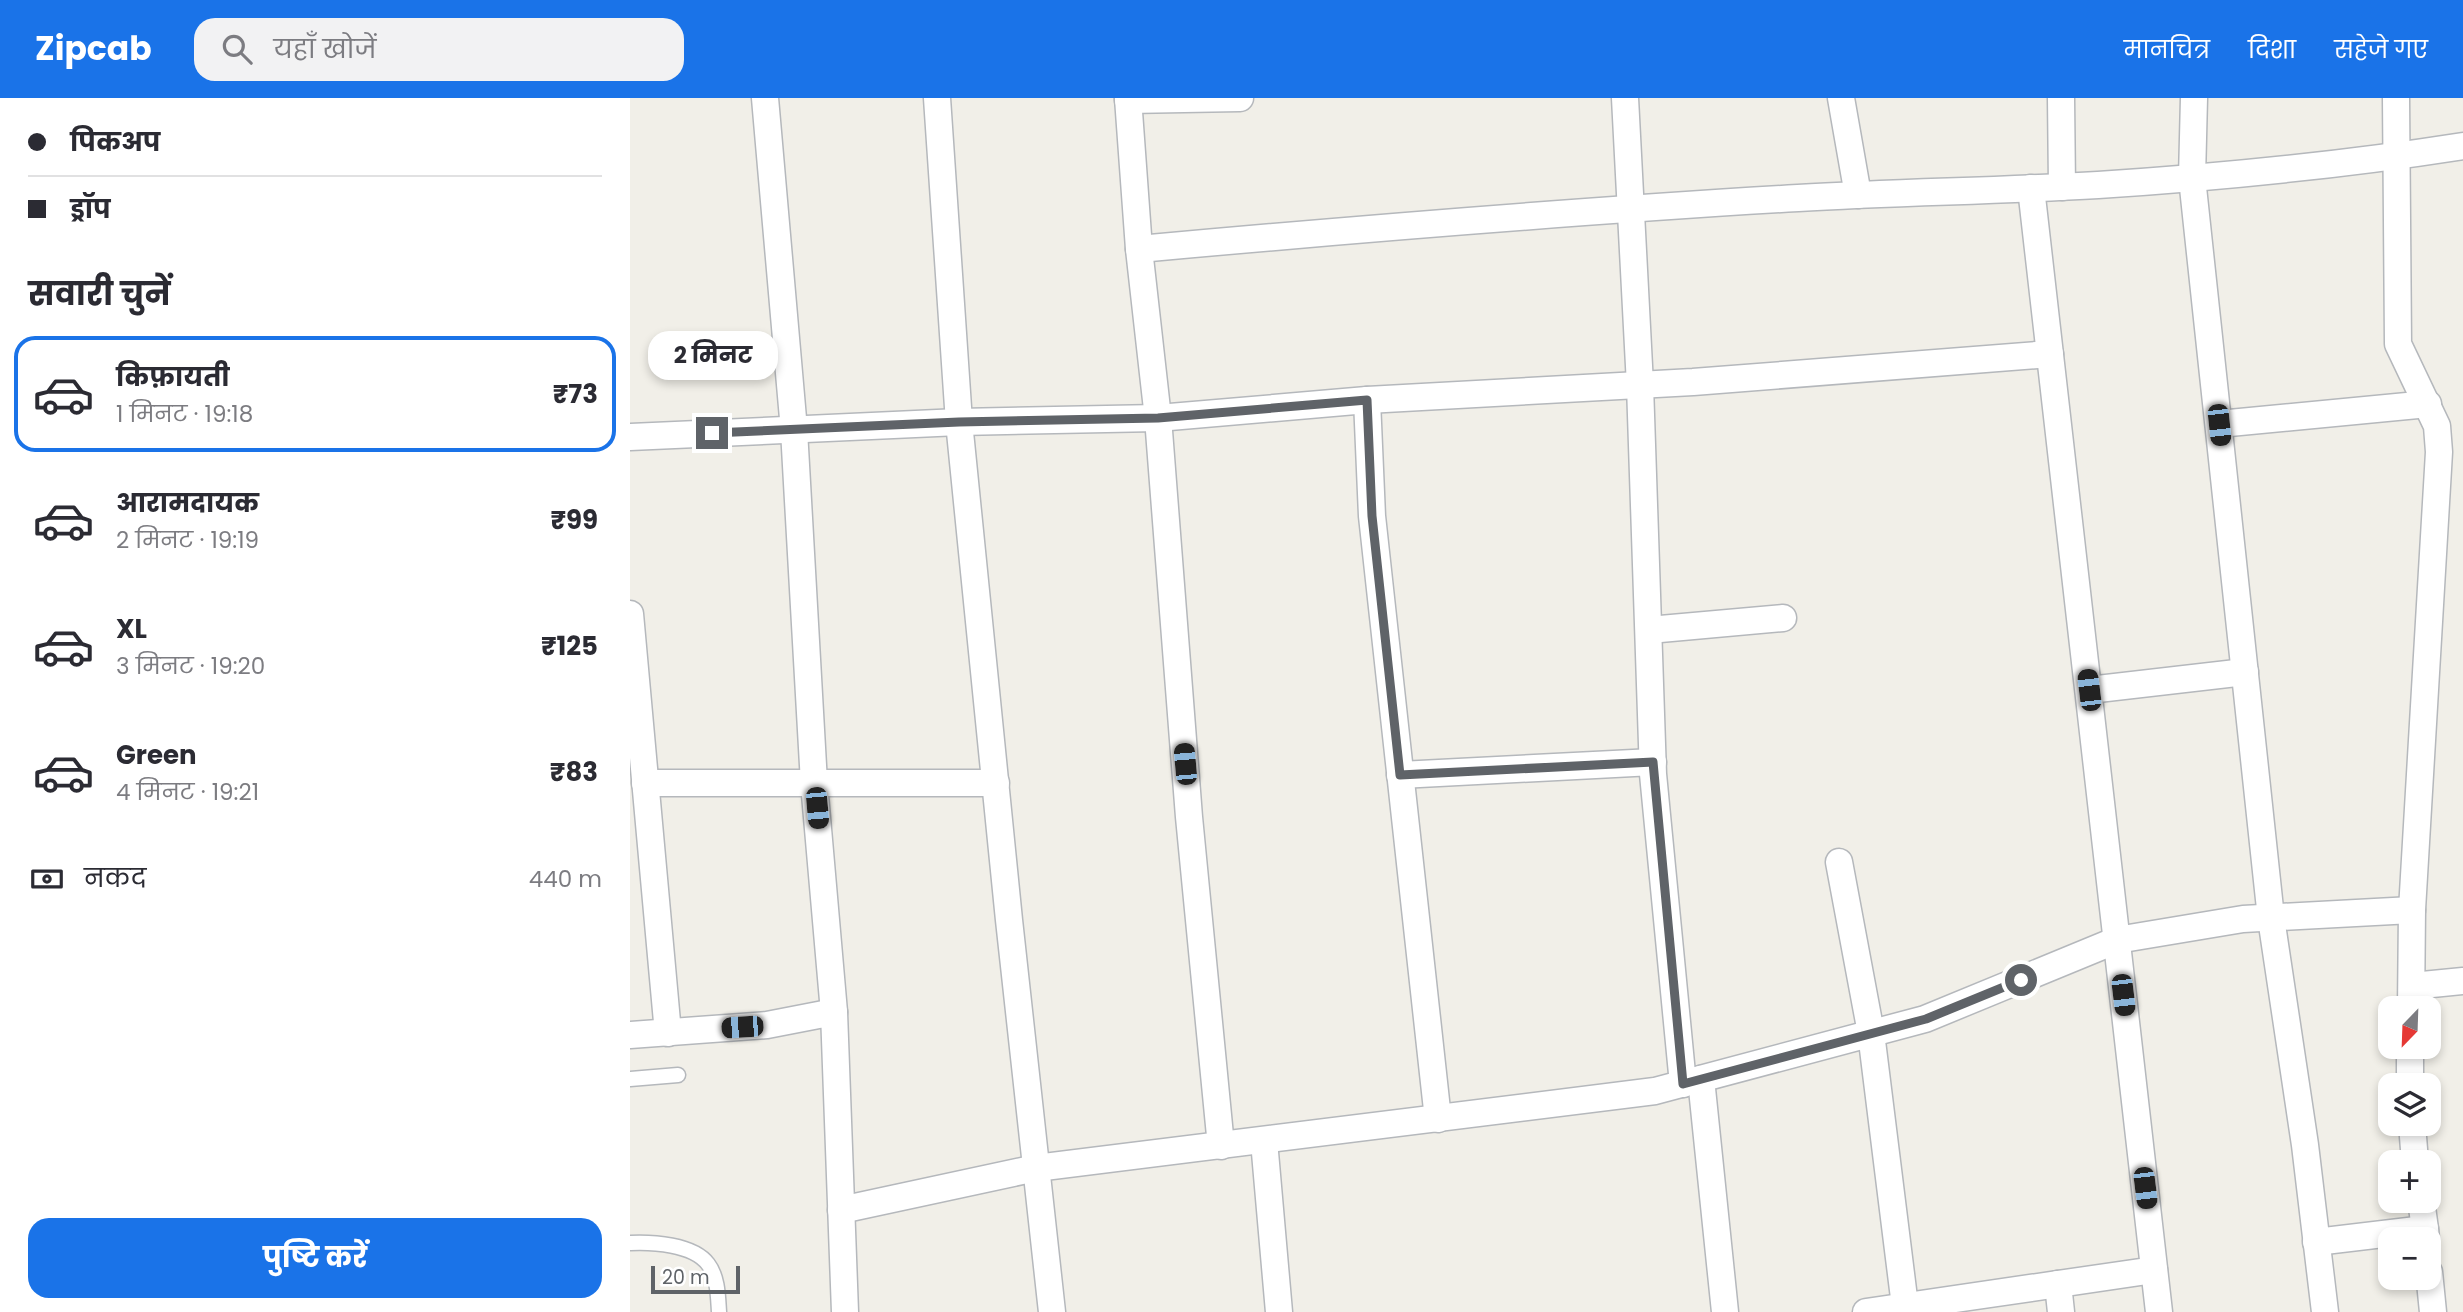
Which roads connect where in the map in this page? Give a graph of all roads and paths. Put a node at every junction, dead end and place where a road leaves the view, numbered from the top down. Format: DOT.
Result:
graph roads {
  1 [pos="765,98"];
  2 [pos="937,98"];
  3 [pos="1240,98"];
  4 [pos="1625,98"];
  5 [pos="1841,98"];
  6 [pos="2061,98"];
  7 [pos="2194,98"];
  8 [pos="2396,98"];
  9 [pos="1128,99"];
  10 [pos="2463,146"];
  11 [pos="2395,157"];
  12 [pos="2192,178"];
  13 [pos="2062,187"];
  14 [pos="2031,188"];
  15 [pos="1858,195"];
  16 [pos="1630,209"];
  17 [pos="1139,248"];
  18 [pos="2050,354"];
  19 [pos="1640,385"];
  20 [pos="1367,400"];
  21 [pos="2428,404"];
  22 [pos="1158,418"];
  23 [pos="959,422"];
  24 [pos="2219,425"];
  25 [pos="794,430"];
  26 [pos="630,437"];
  27 [pos="630,614"];
  28 [pos="1783,618"];
  29 [pos="1648,630"];
  30 [pos="2245,672"];
  31 [pos="2089,690"];
  32 [pos="1653,762"];
  33 [pos="1400,775"];
  34 [pos="645,783"];
  35 [pos="814,783"];
  36 [pos="996,783"];
  37 [pos="1839,862"];
  38 [pos="2412,910"];
  39 [pos="2271,918"];
  40 [pos="2117,940"];
  41 [pos="2463,981"];
  42 [pos="2412,996"];
  43 [pos="2415,996"];
  44 [pos="834,1012"];
  45 [pos="668,1032"];
  46 [pos="1871,1033"];
  47 [pos="630,1035"];
  48 [pos="678,1075"];
  49 [pos="630,1079"];
  50 [pos="1692,1081"];
  51 [pos="1438,1119"];
  52 [pos="1264,1140"];
  53 [pos="1221,1146"];
  54 [pos="1036,1168"];
  55 [pos="841,1210"];
  56 [pos="2378,1237"];
  57 [pos="2316,1242"];
  58 [pos="630,1243"];
  59 [pos="2154,1270"];
  60 [pos="2058,1284"];
  61 [pos="2431,1290"];
  62 [pos="1905,1306"];
  63 [pos="719,1312"];
  64 [pos="845,1312"];
  65 [pos="1052,1312"];
  66 [pos="1279,1312"];
  67 [pos="1725,1312"];
  68 [pos="1866,1312"];
  69 [pos="2061,1312"];
  70 [pos="2159,1312"];
  71 [pos="2325,1312"];
  72 [pos="2433,1312"];
  1 -- 25 [label="street"];
  2 -- 23 [label="street"];
  3 -- 9 [label="street"];
  4 -- 16 [label="street"];
  5 -- 15 [label="street"];
  6 -- 13 [label="street"];
  7 -- 12 [label="street"];
  8 -- 11 [label="street"];
  9 -- 17 [label="street"];
  10 -- 11 [label="street"];
  11 -- 12 [label="street"];
  11 -- 21 [label="street"];
  12 -- 13 [label="street"];
  12 -- 24 [label="street"];
  13 -- 14 [label="street"];
  14 -- 15 [label="street"];
  14 -- 18 [label="street"];
  15 -- 16 [label="street"];
  16 -- 17 [label="street"];
  16 -- 19 [label="street"];
  17 -- 22 [label="street"];
  18 -- 19 [label="street"];
  18 -- 31 [label="street"];
  19 -- 20 [label="street"];
  19 -- 29 [label="street"];
  20 -- 22 [label="street"];
  20 -- 33 [label="street"];
  21 -- 24 [label="street"];
  21 -- 38 [label="street"];
  22 -- 23 [label="street"];
  22 -- 53 [label="street"];
  23 -- 25 [label="street"];
  23 -- 36 [label="street"];
  24 -- 30 [label="street"];
  25 -- 26 [label="street"];
  25 -- 35 [label="street"];
  27 -- 34 [label="street"];
  28 -- 29 [label="street"];
  29 -- 32 [label="street"];
  30 -- 31 [label="street"];
  30 -- 39 [label="street"];
  31 -- 40 [label="street"];
  32 -- 33 [label="street"];
  32 -- 50 [label="street"];
  33 -- 51 [label="street"];
  34 -- 35 [label="street"];
  34 -- 45 [label="street"];
  35 -- 36 [label="street"];
  35 -- 44 [label="street"];
  36 -- 54 [label="street"];
  37 -- 46 [label="street"];
  38 -- 39 [label="street"];
  38 -- 42 [label="street"];
  39 -- 40 [label="street"];
  39 -- 57 [label="street"];
  40 -- 46 [label="street"];
  40 -- 59 [label="street"];
  41 -- 43 [label="street"];
  44 -- 45 [label="street"];
  44 -- 55 [label="street"];
  45 -- 47 [label="street"];
  46 -- 50 [label="street"];
  46 -- 62 [label="street"];
  48 -- 49 [label="lane"];
  50 -- 51 [label="street"];
  50 -- 67 [label="street"];
  51 -- 52 [label="street"];
  52 -- 53 [label="street"];
  52 -- 66 [label="street"];
  53 -- 54 [label="street"];
  54 -- 55 [label="street"];
  54 -- 65 [label="street"];
  55 -- 64 [label="street"];
  56 -- 57 [label="street"];
  57 -- 71 [label="street"];
  58 -- 63 [label="lane"];
  59 -- 60 [label="street"];
  59 -- 70 [label="street"];
  60 -- 62 [label="street"];
  60 -- 69 [label="street"];
  61 -- 72 [label="street"];
  62 -- 68 [label="street"];
}
